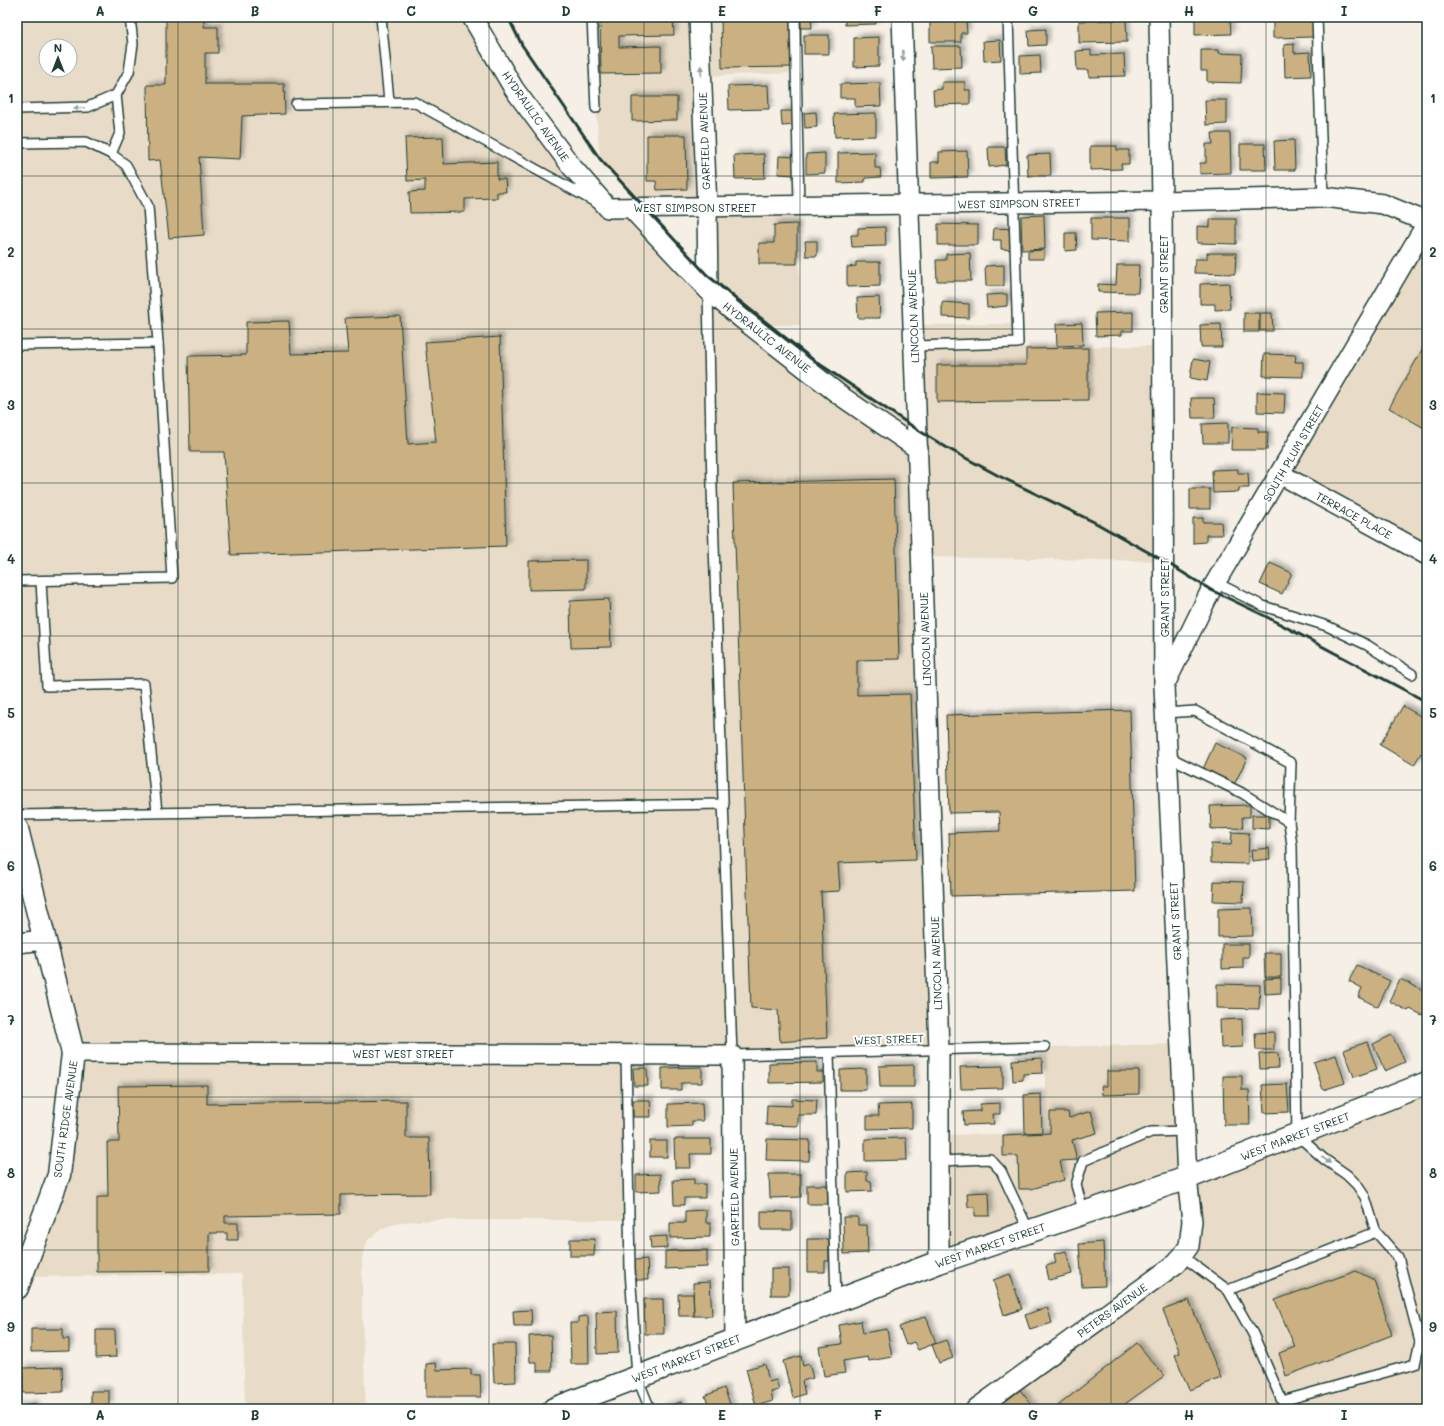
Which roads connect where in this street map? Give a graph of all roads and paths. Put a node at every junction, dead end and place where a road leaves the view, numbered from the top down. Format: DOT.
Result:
graph roads {
  1 [pos="130,17"];
  2 [pos="382,17"];
  3 [pos="472,17"];
  4 [pos="592,17"];
  5 [pos="699,17"];
  6 [pos="795,17"];
  7 [pos="902,17"];
  8 [pos="1008,17"];
  9 [pos="1159,17"];
  10 [pos="1317,17"];
  11 [pos="116,95"];
  12 [pos="389,101"];
  13 [pos="296,104"];
  14 [pos="596,108"];
  15 [pos="17,109"];
  16 [pos="17,143"];
  17 [pos="111,154"];
  18 [pos="1323,197"];
  19 [pos="1162,201"];
  20 [pos="908,203"];
  21 [pos="1013,203"];
  22 [pos="799,206"];
  23 [pos="608,208"];
  24 [pos="631,208"];
  25 [pos="707,208"];
  26 [pos="1427,222"];
  27 [pos="708,290"];
  28 [pos="158,343"];
  29 [pos="17,345"];
  30 [pos="914,346"];
  31 [pos="918,449"];
  32 [pos="1280,474"];
  33 [pos="1427,555"];
  34 [pos="17,581"];
  35 [pos="41,581"];
  36 [pos="1215,582"];
  37 [pos="1412,674"];
  38 [pos="1164,686"];
  39 [pos="1166,713"];
  40 [pos="1168,756"];
  41 [pos="724,804"];
  42 [pos="157,812"];
  43 [pos="17,815"];
  44 [pos="1289,822"];
  45 [pos="17,829"];
  46 [pos="44,940"];
  47 [pos="17,943"];
  48 [pos="1045,1047"];
  49 [pos="939,1050"];
  50 [pos="829,1052"];
  51 [pos="73,1053"];
  52 [pos="626,1055"];
  53 [pos="732,1055"];
  54 [pos="1427,1083"];
  55 [pos="1185,1131"];
  56 [pos="1297,1135"];
  57 [pos="939,1161"];
  58 [pos="1187,1178"];
  59 [pos="1084,1213"];
  60 [pos="1029,1231"];
  61 [pos="1376,1232"];
  62 [pos="1182,1256"];
  63 [pos="939,1262"];
  64 [pos="18,1281"];
  65 [pos="1228,1290"];
  66 [pos="836,1301"];
  67 [pos="735,1339"];
  68 [pos="1423,1342"];
  69 [pos="637,1377"];
  70 [pos="554,1409"];
  71 [pos="650,1409"];
  72 [pos="976,1409"];
  1 -- 11 [label="lane"];
  2 -- 12 [label="lane"];
  3 -- 23 [label="street, HYDRAULIC AVENUE"];
  4 -- 14 [label="lane"];
  25 -- 5 [label="street, GARFIELD AVENUE, one-way"];
  6 -- 22 [label="lane"];
  7 -- 20 [label="street, LINCOLN AVENUE, one-way"];
  8 -- 21 [label="lane"];
  9 -- 19 [label="street, GRANT STREET"];
  10 -- 18 [label="lane"];
  11 -- 15 [label="lane, one-way"];
  11 -- 17 [label="lane"];
  12 -- 13 [label="lane"];
  12 -- 23 [label="lane"];
  16 -- 17 [label="lane"];
  17 -- 28 [label="lane"];
  18 -- 19 [label="street, WEST SIMPSON STREET"];
  18 -- 26 [label="street, WEST SIMPSON STREET"];
  19 -- 21 [label="street, WEST SIMPSON STREET"];
  19 -- 38 [label="street, GRANT STREET"];
  20 -- 21 [label="street, WEST SIMPSON STREET"];
  20 -- 22 [label="street, WEST SIMPSON STREET"];
  20 -- 30 [label="street, LINCOLN AVENUE"];
  21 -- 30 [label="lane"];
  22 -- 25 [label="street, WEST SIMPSON STREET"];
  23 -- 24 [label="street, WEST SIMPSON STREET"];
  24 -- 25 [label="street, WEST SIMPSON STREET"];
  24 -- 27 [label="street, HYDRAULIC AVENUE"];
  25 -- 27 [label="street, GARFIELD AVENUE"];
  26 -- 32 [label="street, SOUTH PLUM STREET"];
  27 -- 31 [label="street, HYDRAULIC AVENUE"];
  27 -- 41 [label="lane"];
  28 -- 29 [label="lane"];
  28 -- 35 [label="lane"];
  30 -- 31 [label="street, LINCOLN AVENUE"];
  31 -- 49 [label="street, LINCOLN AVENUE"];
  32 -- 33 [label="street, TERRACE PLACE"];
  32 -- 36 [label="street, SOUTH PLUM STREET"];
  34 -- 35 [label="lane"];
  35 -- 42 [label="lane"];
  36 -- 37 [label="lane"];
  36 -- 38 [label="street, SOUTH PLUM STREET"];
  38 -- 39 [label="street, GRANT STREET"];
  39 -- 40 [label="street, GRANT STREET"];
  39 -- 44 [label="lane"];
  40 -- 44 [label="lane"];
  40 -- 55 [label="street, GRANT STREET"];
  41 -- 42 [label="lane"];
  41 -- 53 [label="lane"];
  42 -- 43 [label="lane"];
  44 -- 56 [label="lane"];
  45 -- 46 [label="main road, SOUTH RIDGE AVENUE"];
  46 -- 47 [label="street"];
  46 -- 51 [label="main road, SOUTH RIDGE AVENUE"];
  48 -- 49 [label="lane, WEST STREET"];
  49 -- 50 [label="lane, WEST STREET"];
  49 -- 57 [label="street, LINCOLN AVENUE"];
  50 -- 53 [label="lane, WEST STREET"];
  50 -- 66 [label="lane"];
  51 -- 52 [label="street, WEST WEST STREET"];
  51 -- 64 [label="main road, SOUTH RIDGE AVENUE"];
  52 -- 53 [label="street, WEST WEST STREET"];
  52 -- 69 [label="lane"];
  53 -- 67 [label="street, GARFIELD AVENUE"];
  54 -- 56 [label="main road, WEST MARKET STREET"];
  55 -- 58 [label="street, GRANT STREET"];
  55 -- 59 [label="lane"];
  56 -- 58 [label="main road, WEST MARKET STREET"];
  56 -- 61 [label="lane, one-way"];
  57 -- 60 [label="lane"];
  57 -- 63 [label="street, LINCOLN AVENUE"];
  58 -- 59 [label="main road, WEST MARKET STREET"];
  58 -- 62 [label="street, PETERS AVENUE"];
  59 -- 60 [label="main road, WEST MARKET STREET"];
  60 -- 63 [label="main road, WEST MARKET STREET"];
  61 -- 65 [label="lane"];
  61 -- 68 [label="lane"];
  62 -- 65 [label="lane"];
  62 -- 72 [label="street, PETERS AVENUE"];
  63 -- 66 [label="main road, WEST MARKET STREET"];
  65 -- 68 [label="lane"];
  66 -- 67 [label="main road, WEST MARKET STREET"];
  67 -- 69 [label="main road, WEST MARKET STREET"];
  69 -- 70 [label="main road, WEST MARKET STREET"];
  69 -- 71 [label="lane"];
}
